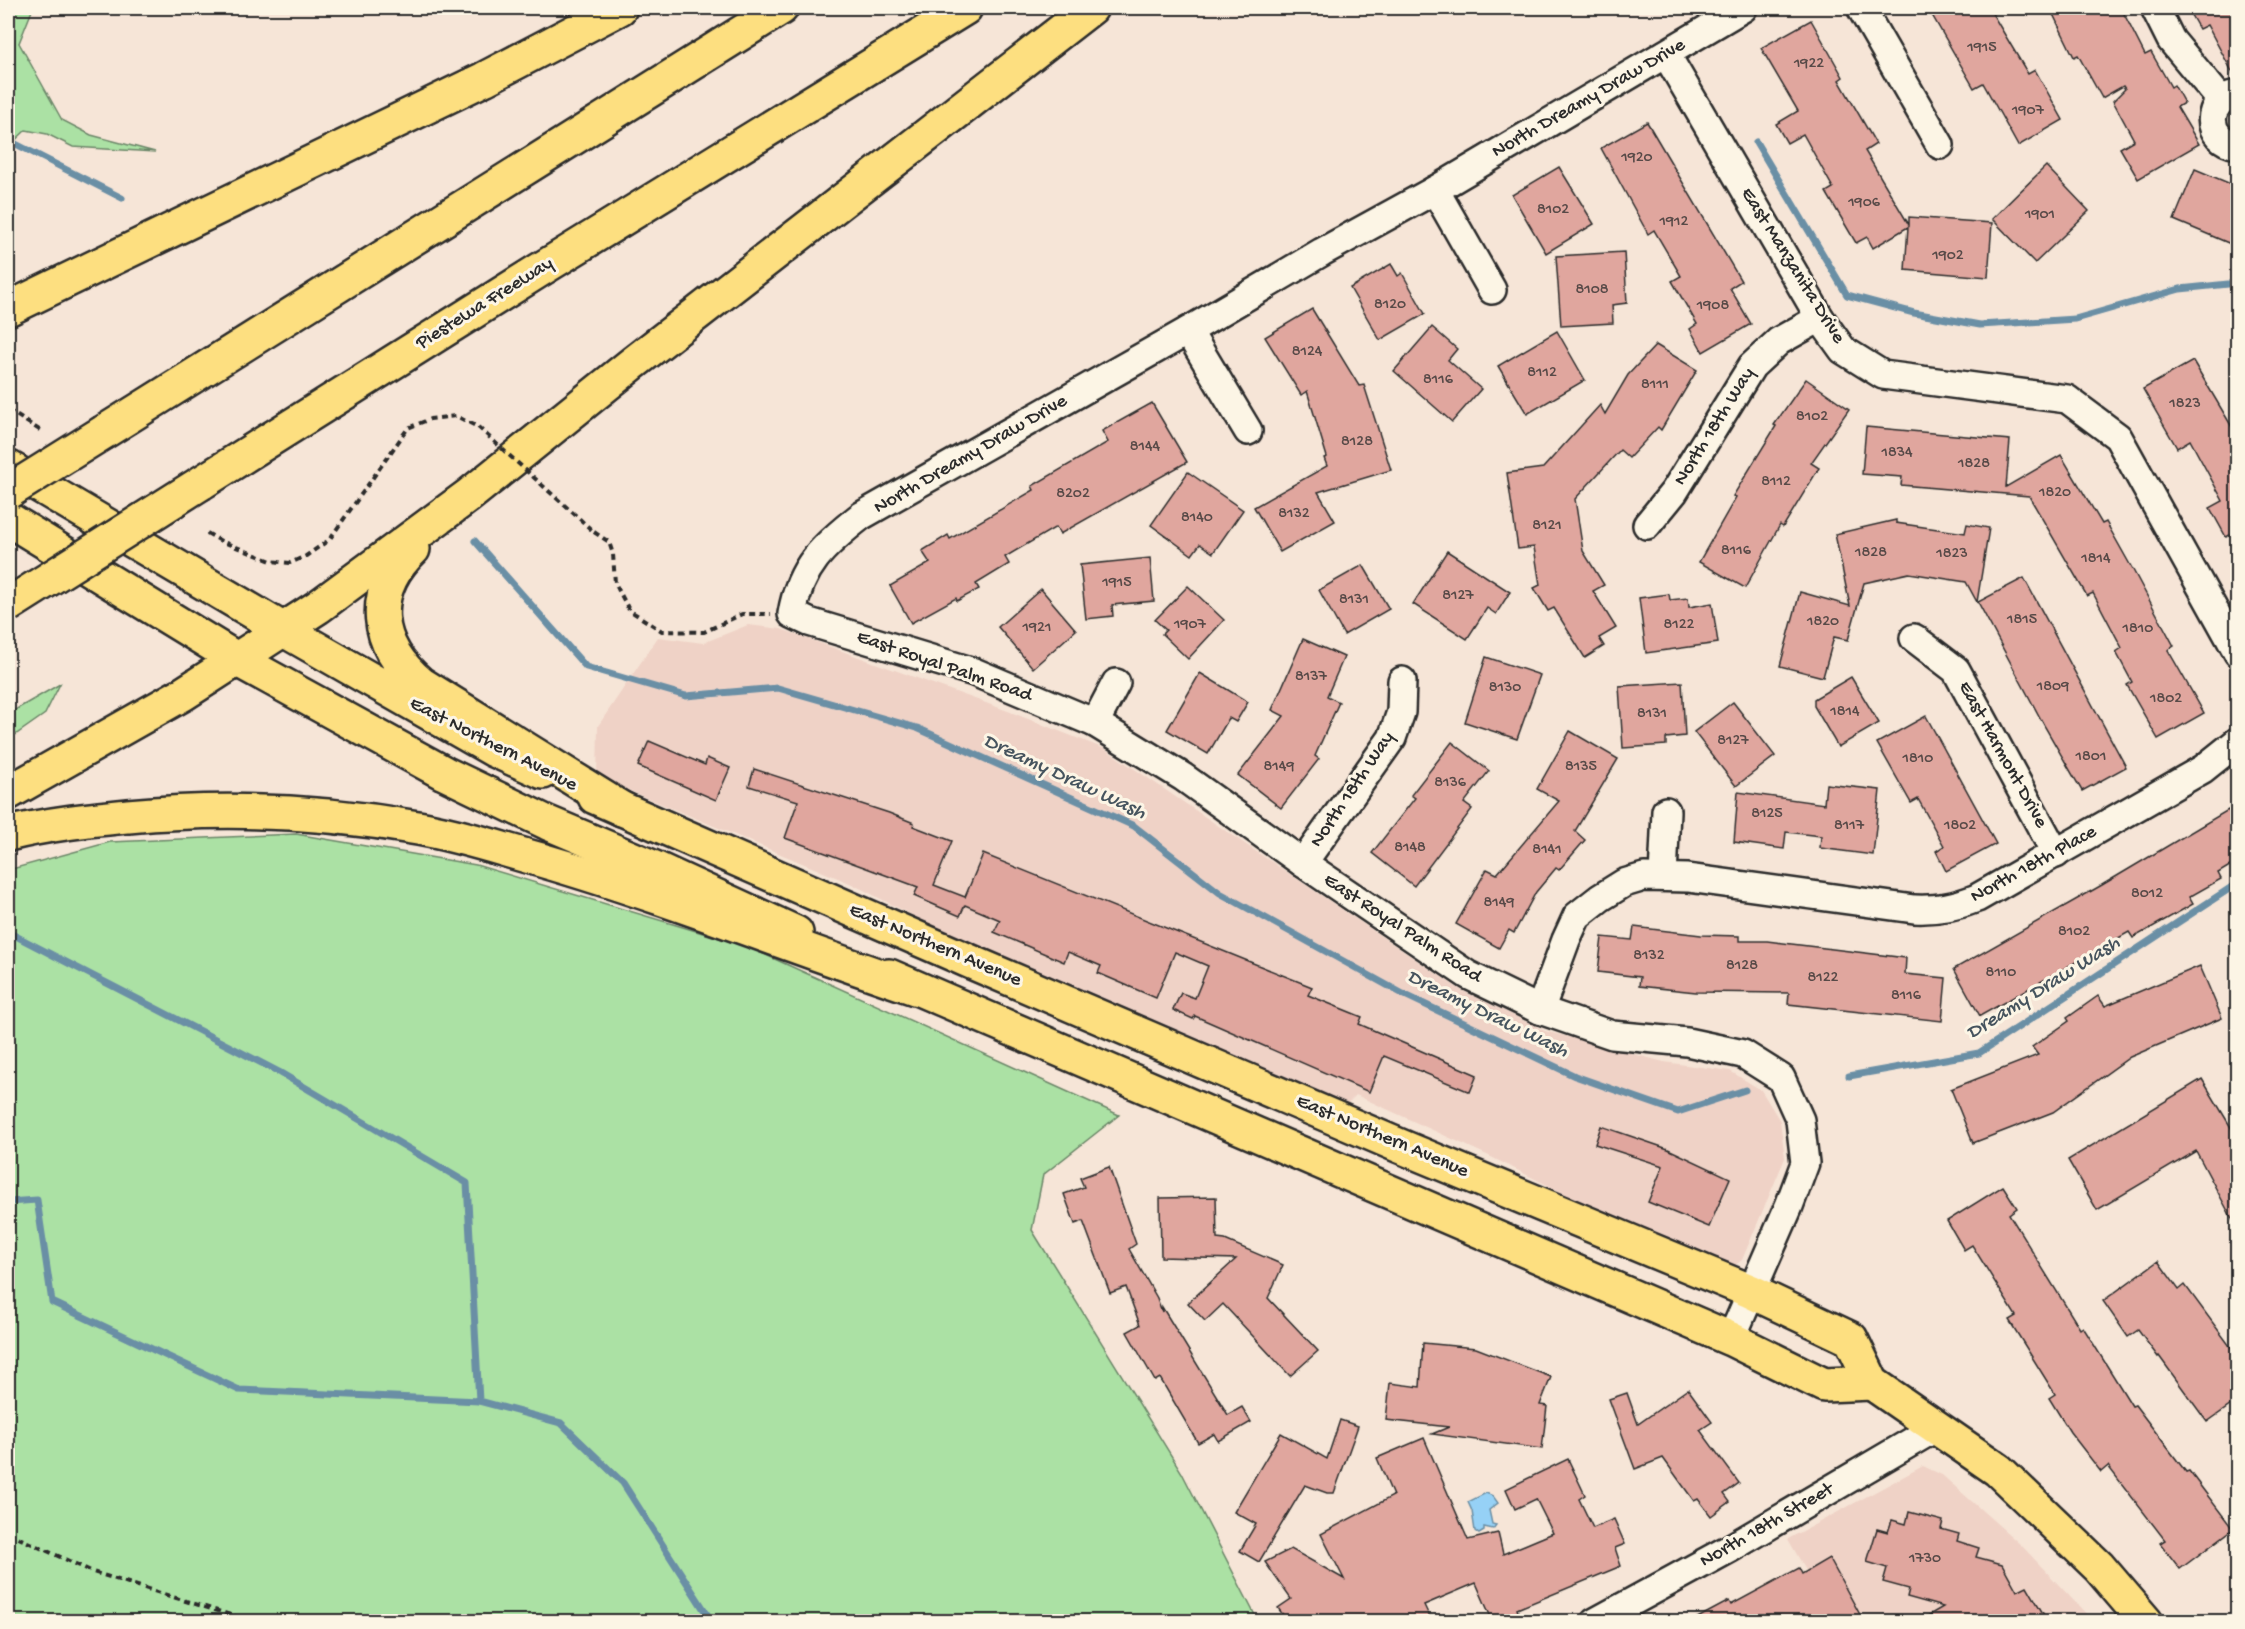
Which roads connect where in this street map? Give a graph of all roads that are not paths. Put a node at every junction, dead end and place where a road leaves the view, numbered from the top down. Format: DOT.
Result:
graph roads {
  1 [pos="620,8"];
  2 [pos="781,8"];
  3 [pos="964,8"];
  4 [pos="1090,8"];
  5 [pos="1743,8"];
  6 [pos="1861,8"];
  7 [pos="2155,8"];
  8 [pos="1666,54"];
  9 [pos="2229,97"];
  10 [pos="2238,145"];
  11 [pos="1940,146"];
  12 [pos="1435,190"];
  13 [pos="1492,290"];
  14 [pos="8,309"];
  15 [pos="1820,318"];
  16 [pos="1188,331"];
  17 [pos="1248,431"];
  18 [pos="8,467"];
  19 [pos="8,492"];
  20 [pos="468,496"];
  21 [pos="8,519"];
  22 [pos="1647,525"];
  23 [pos="8,605"];
  24 [pos="792,614"];
  25 [pos="284,630"];
  26 [pos="1914,638"];
  27 [pos="2238,653"];
  28 [pos="238,660"];
  29 [pos="1402,681"];
  30 [pos="1116,683"];
  31 [pos="1095,723"];
  32 [pos="2238,741"];
  33 [pos="8,793"];
  34 [pos="622,809"];
  35 [pos="1666,812"];
  36 [pos="8,834"];
  37 [pos="2056,854"];
  38 [pos="1304,863"];
  39 [pos="1663,877"];
  40 [pos="915,988"];
  41 [pos="1540,1010"];
  42 [pos="1750,1291"];
  43 [pos="1731,1339"];
  44 [pos="1872,1383"];
  45 [pos="1937,1427"];
  46 [pos="1595,1622"];
  47 [pos="2146,1622"];
  1 -- 14 [label="main road"];
  2 -- 19 [label="main road, bridge"];
  3 -- 23 [label="main road, Piestewa Freeway, bridge"];
  4 -- 20 [label="main road"];
  5 -- 8 [label="street, North Dreamy Draw Drive"];
  6 -- 11 [label="street"];
  7 -- 9 [label="street"];
  8 -- 12 [label="street, North Dreamy Draw Drive"];
  8 -- 15 [label="street, East Manzanita Drive"];
  9 -- 10 [label="street"];
  12 -- 13 [label="street"];
  12 -- 16 [label="street, North Dreamy Draw Drive"];
  15 -- 22 [label="street, North 18th Way"];
  15 -- 27 [label="street, East Manzanita Drive"];
  16 -- 17 [label="street"];
  16 -- 24 [label="street, North Dreamy Draw Drive"];
  18 -- 25 [label="main road, East Northern Avenue"];
  20 -- 25 [label="main road"];
  20 -- 34 [label="main road"];
  21 -- 28 [label="main road"];
  24 -- 31 [label="street, East Royal Palm Road"];
  25 -- 28 [label="main road"];
  25 -- 34 [label="main road, East Northern Avenue"];
  26 -- 37 [label="street, East Harmont Drive"];
  28 -- 33 [label="main road"];
  28 -- 40 [label="main road"];
  29 -- 38 [label="street, North 18th Way"];
  30 -- 31 [label="street"];
  31 -- 38 [label="street, East Royal Palm Road"];
  32 -- 37 [label="street, North 18th Place"];
  34 -- 42 [label="main road, East Northern Avenue"];
  35 -- 39 [label="street"];
  36 -- 40 [label="main road"];
  37 -- 39 [label="street, North 18th Place"];
  38 -- 41 [label="street, East Royal Palm Road"];
  39 -- 41 [label="street, North 18th Place"];
  40 -- 43 [label="main road"];
  41 -- 42 [label="street, East Royal Palm Road"];
  42 -- 43 [label="street, East Royal Palm Road"];
  42 -- 44 [label="main road, East Northern Avenue"];
  43 -- 44 [label="main road"];
  44 -- 45 [label="main road"];
  45 -- 46 [label="street, North 18th Street"];
  45 -- 47 [label="main road"];
}
